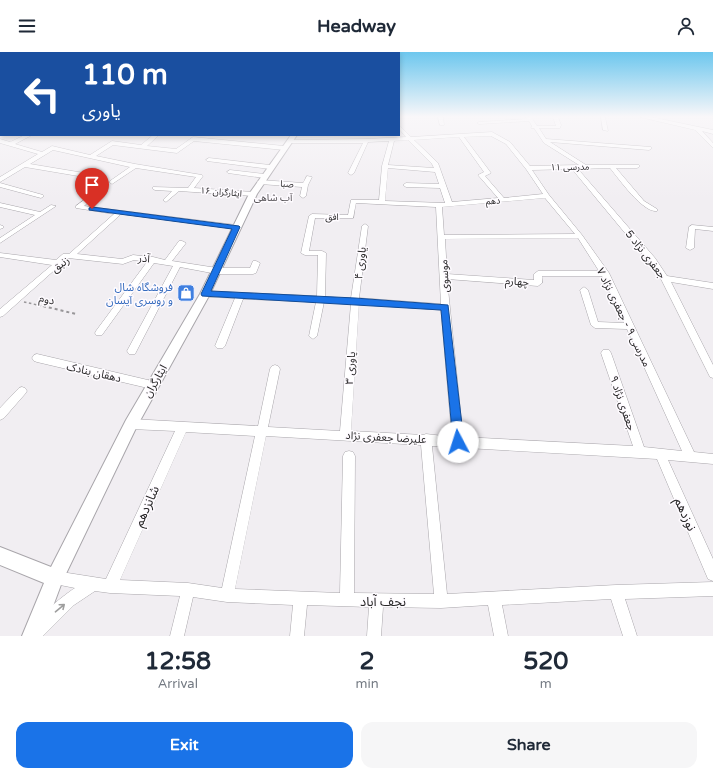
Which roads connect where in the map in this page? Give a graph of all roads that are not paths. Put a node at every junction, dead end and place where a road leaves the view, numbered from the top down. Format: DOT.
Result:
graph roads {
  1 [pos="10,144"];
  2 [pos="110,144"];
  3 [pos="121,144"];
  4 [pos="145,144"];
  5 [pos="186,144"];
  6 [pos="287,144"];
  7 [pos="365,144"];
  8 [pos="391,144"];
  9 [pos="416,144"];
  10 [pos="466,144"];
  11 [pos="509,144"];
  12 [pos="551,144"];
  13 [pos="600,144"];
  14 [pos="142,147"];
  15 [pos="649,148"];
  16 [pos="43,154"];
  17 [pos="90,157"];
  18 [pos="209,160"];
  19 [pos="24,166"];
  20 [pos="135,166"];
  21 [pos="385,166"];
  22 [pos="584,166"];
  23 [pos="612,166"];
  24 [pos="637,166"];
  25 [pos="573,167"];
  26 [pos="528,168"];
  27 [pos="438,170"];
  28 [pos="230,172"];
  29 [pos="351,174"];
  30 [pos="265,175"];
  31 [pos="90,176"];
  32 [pos="309,177"];
  33 [pos="0,180"];
  34 [pos="112,182"];
  35 [pos="305,185"];
  36 [pos="406,185"];
  37 [pos="0,186"];
  38 [pos="444,186"];
  39 [pos="155,188"];
  40 [pos="177,189"];
  41 [pos="190,189"];
  42 [pos="95,194"];
  43 [pos="252,194"];
  44 [pos="41,196"];
  45 [pos="303,196"];
  46 [pos="547,196"];
  47 [pos="166,200"];
  48 [pos="502,200"];
  49 [pos="382,202"];
  50 [pos="449,204"];
  51 [pos="0,205"];
  52 [pos="439,205"];
  53 [pos="52,206"];
  54 [pos="655,210"];
  55 [pos="41,214"];
  56 [pos="119,214"];
  57 [pos="365,226"];
  58 [pos="236,227"];
  59 [pos="713,229"];
  60 [pos="580,236"];
  61 [pos="441,237"];
  62 [pos="0,241"];
  63 [pos="182,242"];
  64 [pos="690,248"];
  65 [pos="0,255"];
  66 [pos="71,256"];
  67 [pos="153,259"];
  68 [pos="166,262"];
  69 [pos="58,263"];
  70 [pos="256,263"];
  71 [pos="178,264"];
  72 [pos="217,271"];
  73 [pos="605,273"];
  74 [pos="444,276"];
  75 [pos="665,278"];
  76 [pos="713,286"];
  77 [pos="584,290"];
  78 [pos="205,294"];
  79 [pos="240,296"];
  80 [pos="321,299"];
  81 [pos="355,301"];
  82 [pos="445,307"];
  83 [pos="0,314"];
  84 [pos="629,326"];
  85 [pos="99,333"];
  86 [pos="314,336"];
  87 [pos="220,346"];
  88 [pos="132,351"];
  89 [pos="606,353"];
  90 [pos="37,358"];
  91 [pos="275,369"];
  92 [pos="713,374"];
  93 [pos="152,385"];
  94 [pos="22,391"];
  95 [pos="0,415"];
  96 [pos="131,424"];
  97 [pos="183,426"];
  98 [pos="263,430"];
  99 [pos="345,435"];
  100 [pos="426,440"];
  101 [pos="458,442"];
  102 [pos="640,452"];
  103 [pos="660,454"];
  104 [pos="349,456"];
  105 [pos="690,456"];
  106 [pos="713,459"];
  107 [pos="0,556"];
  108 [pos="713,574"];
  109 [pos="54,578"];
  110 [pos="94,584"];
  111 [pos="110,586"];
  112 [pos="713,589"];
  113 [pos="188,590"];
  114 [pos="616,592"];
  115 [pos="227,595"];
  116 [pos="301,598"];
  117 [pos="494,598"];
  118 [pos="346,600"];
  119 [pos="376,601"];
  120 [pos="440,601"];
  121 [pos="33,636"];
  122 [pos="177,636"];
  123 [pos="297,636"];
  124 [pos="374,636"];
  125 [pos="501,636"];
  126 [pos="630,636"];
  1 -- 16 [label="street"];
  2 -- 17 [label="street"];
  3 -- 14 [label="street"];
  4 -- 14 [label="street"];
  5 -- 14 [label="street"];
  6 -- 30 [label="main road, ایثارگران"];
  7 -- 29 [label="street"];
  8 -- 21 [label="street"];
  9 -- 27 [label="street"];
  10 -- 48 [label="street"];
  11 -- 26 [label="street, مدرسی ۹ - جعفری نژاد ۷"];
  12 -- 22 [label="street"];
  13 -- 15 [label="street"];
  16 -- 17 [label="street"];
  16 -- 19 [label="street"];
  17 -- 20 [label="street"];
  18 -- 30 [label="street"];
  19 -- 31 [label="street"];
  19 -- 33 [label="street"];
  20 -- 34 [label="street"];
  20 -- 41 [label="street"];
  21 -- 27 [label="street"];
  21 -- 49 [label="street"];
  22 -- 23 [label="street, مدرسی ۱۱"];
  22 -- 25 [label="street, مدرسی ۱۱"];
  23 -- 24 [label="street, مدرسی ۱۱"];
  23 -- 54 [label="street"];
  25 -- 26 [label="street, مدرسی ۱۱"];
  25 -- 75 [label="street, جعفری نژاد 5"];
  26 -- 46 [label="street, مدرسی ۹ - جعفری نژاد ۷"];
  27 -- 38 [label="street"];
  28 -- 30 [label="street"];
  30 -- 35 [label="street, صبا"];
  30 -- 43 [label="main road, ایثارگران"];
  32 -- 35 [label="street, صبا"];
  35 -- 45 [label="street"];
  36 -- 38 [label="street"];
  37 -- 44 [label="street"];
  38 -- 50 [label="street"];
  39 -- 40 [label="street, ایثارگران ۱۶"];
  40 -- 41 [label="street, ایثارگران ۱۶"];
  40 -- 47 [label="street"];
  41 -- 43 [label="street, ایثارگران ۱۶"];
  42 -- 56 [label="street"];
  43 -- 58 [label="main road, ایثارگران"];
  46 -- 48 [label="street, دهم"];
  46 -- 60 [label="street, مدرسی ۹ - جعفری نژاد ۷"];
  48 -- 50 [label="street, دهم"];
  49 -- 52 [label="street, افق"];
  49 -- 80 [label="street, افق"];
  50 -- 52 [label="street, دهم"];
  51 -- 55 [label="street"];
  52 -- 61 [label="street, موسوی"];
  53 -- 55 [label="street"];
  55 -- 62 [label="street"];
  56 -- 58 [label="street"];
  56 -- 66 [label="street, زنبق"];
  57 -- 81 [label="street, یاوری ۴"];
  58 -- 72 [label="main road, ایثارگران"];
  59 -- 64 [label="street"];
  60 -- 61 [label="street"];
  60 -- 73 [label="street, مدرسی ۹ - جعفری نژاد ۷"];
  61 -- 74 [label="street, موسوی"];
  63 -- 68 [label="street"];
  65 -- 69 [label="street"];
  66 -- 67 [label="street, آذر"];
  66 -- 69 [label="street, زنبق"];
  67 -- 68 [label="street, آذر"];
  67 -- 85 [label="street"];
  68 -- 71 [label="street, آذر"];
  69 -- 83 [label="street, زنبق"];
  70 -- 72 [label="street, آذر"];
  71 -- 72 [label="street, آذر"];
  71 -- 88 [label="street"];
  72 -- 78 [label="main road, ایثارگران"];
  73 -- 74 [label="street, چهارم"];
  73 -- 84 [label="street, مدرسی ۹ - جعفری نژاد ۷"];
  74 -- 82 [label="street, موسوی"];
  75 -- 76 [label="street"];
  75 -- 92 [label="street, جعفری نژاد 5"];
  77 -- 84 [label="street"];
  78 -- 79 [label="street"];
  78 -- 93 [label="main road, ایثارگران"];
  79 -- 80 [label="street"];
  79 -- 87 [label="street"];
  80 -- 81 [label="street"];
  80 -- 86 [label="street"];
  81 -- 82 [label="street"];
  81 -- 99 [label="street, یاوری ۳"];
  82 -- 101 [label="street, موسوی"];
  84 -- 105 [label="street, مدرسی ۹ - جعفری نژاد ۷"];
  89 -- 102 [label="street, جعفری نژاد ۹"];
  90 -- 93 [label="street, دهقان بنادک"];
  91 -- 98 [label="street"];
  93 -- 96 [label="main road, ایثارگران"];
  94 -- 95 [label="street"];
  96 -- 97 [label="street, علیرضا جعفری نژاد"];
  96 -- 109 [label="main road, ایثارگران"];
  97 -- 98 [label="street, علیرضا جعفری نژاد"];
  97 -- 111 [label="street, شانزدهم"];
  98 -- 99 [label="street, علیرضا جعفری نژاد"];
  98 -- 115 [label="street"];
  99 -- 100 [label="street, علیرضا جعفری نژاد"];
  100 -- 101 [label="street, علیرضا جعفری نژاد"];
  100 -- 120 [label="street"];
  101 -- 102 [label="street, علیرضا جعفری نژاد"];
  102 -- 103 [label="street, علیرضا جعفری نژاد"];
  103 -- 105 [label="street, علیرضا جعفری نژاد"];
  103 -- 108 [label="street, نوزدهم"];
  104 -- 118 [label="street"];
  105 -- 106 [label="street, علیرضا جعفری نژاد"];
  107 -- 109 [label="main road"];
  109 -- 110 [label="street, نجف آباد"];
  109 -- 121 [label="main road, ایثارگران"];
  110 -- 111 [label="street, نجف آباد"];
  121 -- 110 [label="street, one-way"];
  111 -- 113 [label="street, نجف آباد"];
  112 -- 114 [label="street, نجف آباد"];
  113 -- 115 [label="street, نجف آباد"];
  113 -- 122 [label="street"];
  114 -- 117 [label="street, نجف آباد"];
  114 -- 126 [label="street"];
  115 -- 116 [label="street, نجف آباد"];
  116 -- 118 [label="street, نجف آباد"];
  116 -- 123 [label="street"];
  117 -- 120 [label="street, نجف آباد"];
  117 -- 125 [label="street"];
  118 -- 119 [label="street, نجف آباد"];
  119 -- 120 [label="street, نجف آباد"];
  119 -- 124 [label="street"];
}
